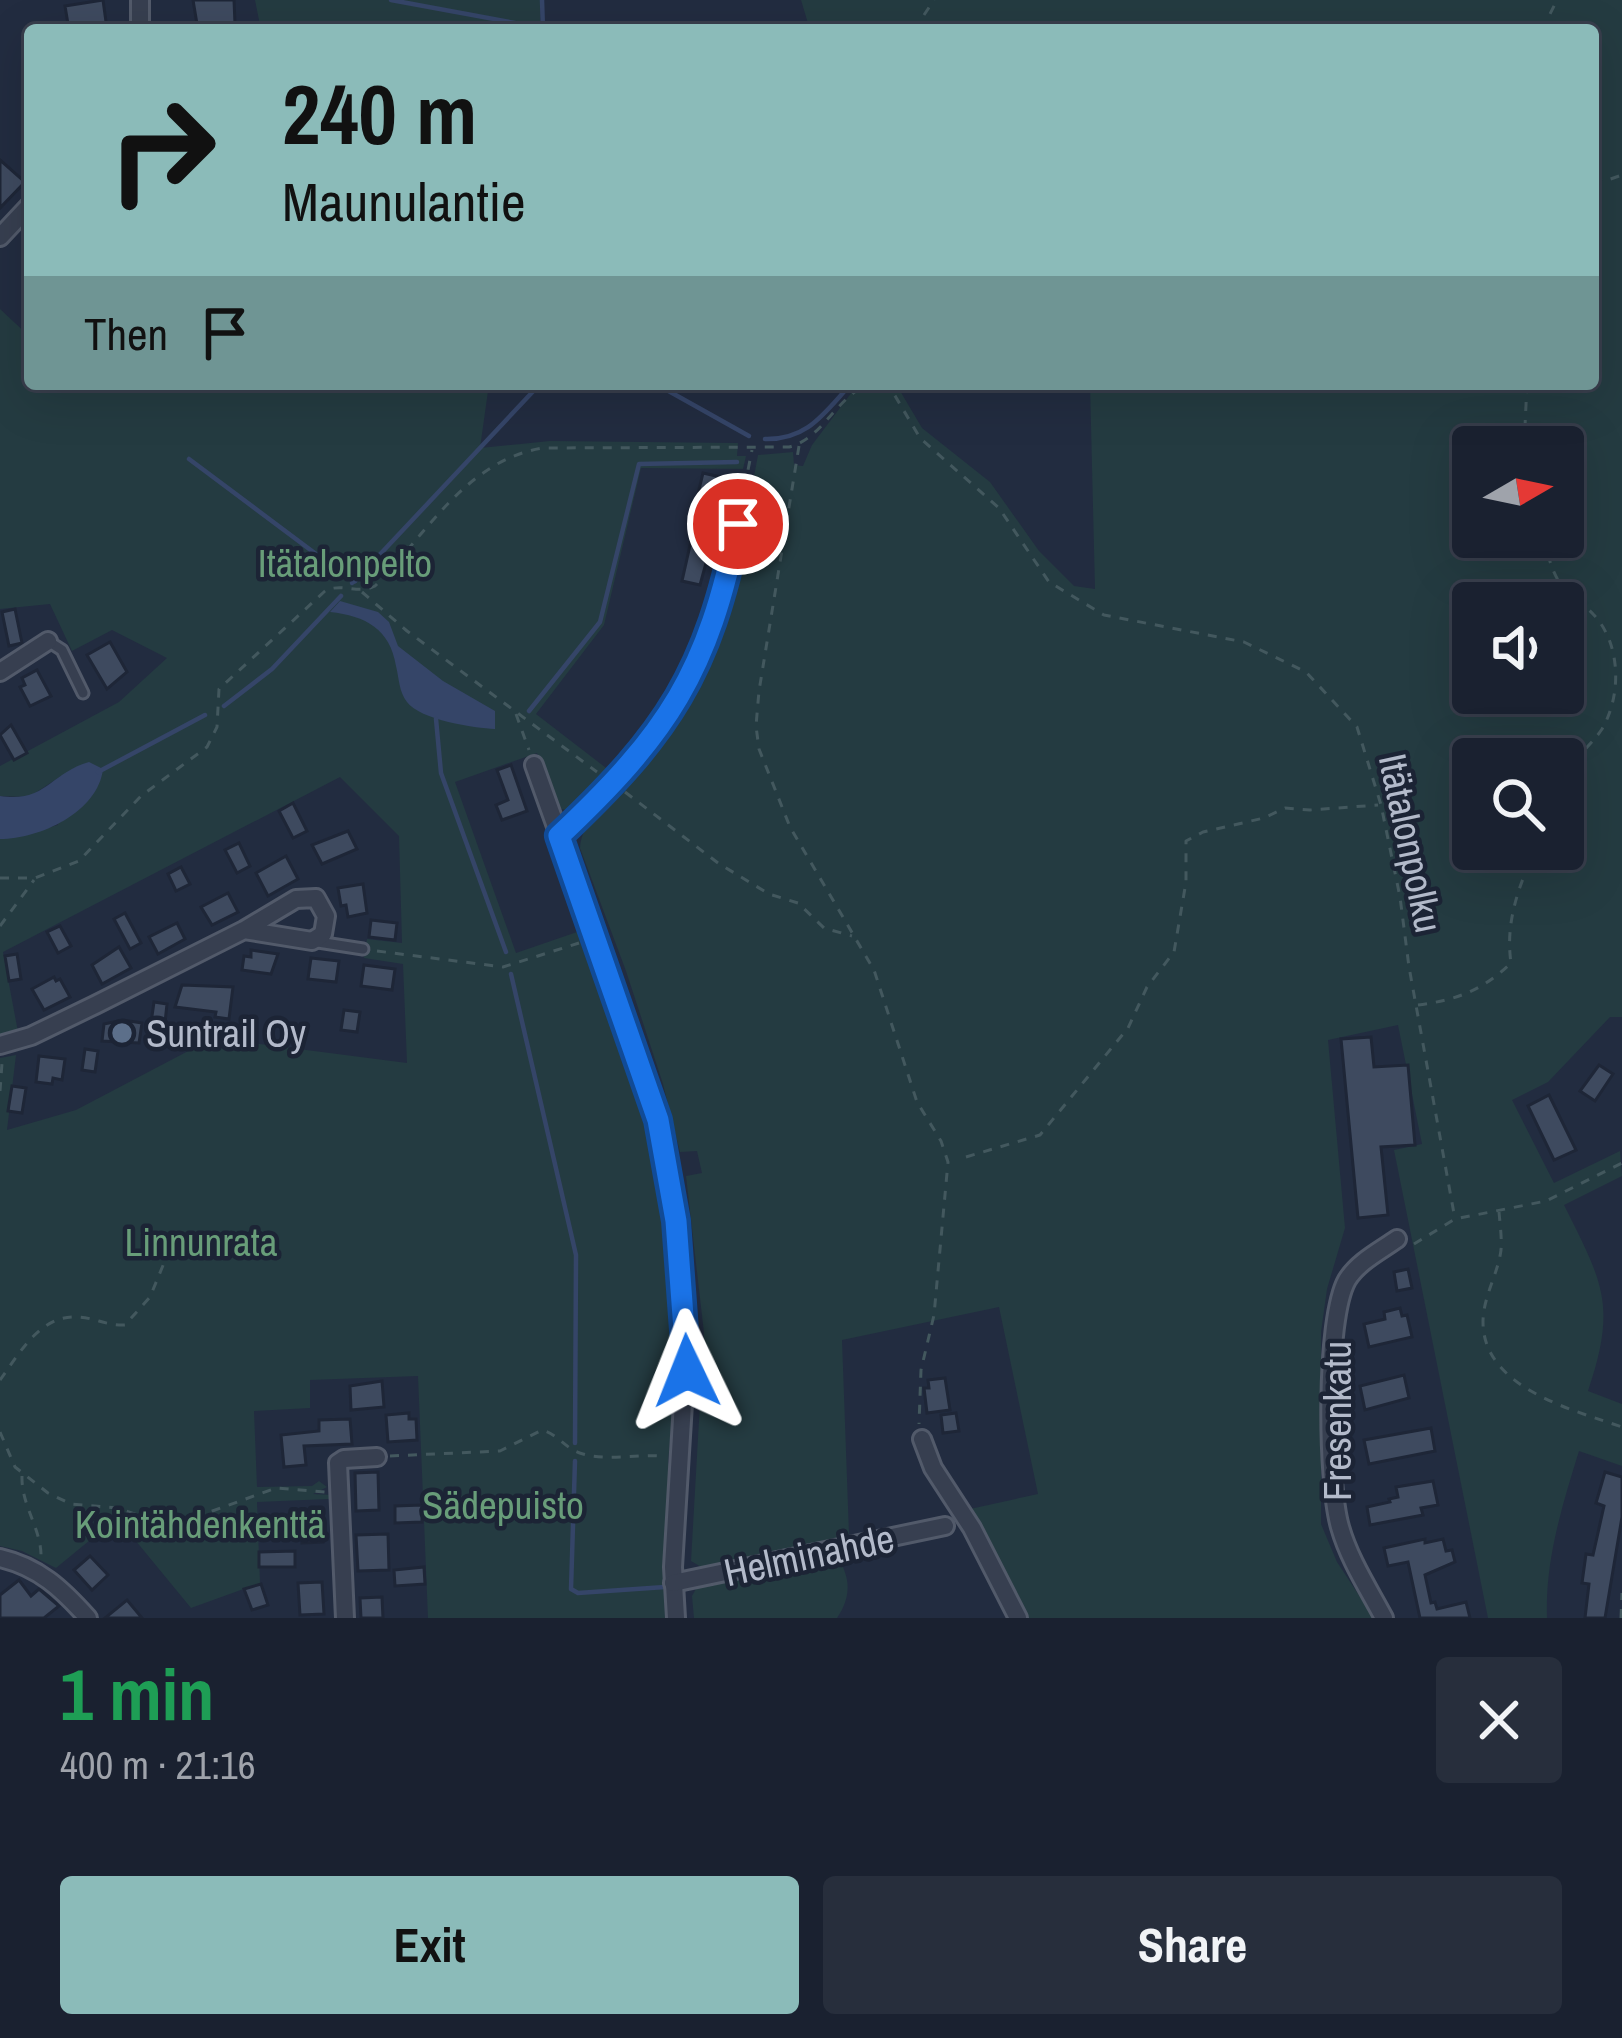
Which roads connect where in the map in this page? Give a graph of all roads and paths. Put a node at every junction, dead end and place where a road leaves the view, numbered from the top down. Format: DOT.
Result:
graph roads {
  1 [pos="24,211"];
  2 [pos="0,237"];
  3 [pos="859,390"];
  4 [pos="892,390"];
  5 [pos="1527,390"];
  6 [pos="1525,426"];
  7 [pos="799,444"];
  8 [pos="752,448"];
  9 [pos="738,524"];
  10 [pos="1549,558"];
  11 [pos="361,590"];
  12 [pos="49,641"];
  13 [pos="0,672"];
  14 [pos="83,693"];
  15 [pos="1614,695"];
  16 [pos="1622,700"];
  17 [pos="515,712"];
  18 [pos="1584,748"];
  19 [pos="534,765"];
  20 [pos="609,782"];
  21 [pos="153,784"];
  22 [pos="619,788"];
  23 [pos="159,790"];
  24 [pos="1381,805"];
  25 [pos="559,836"];
  26 [pos="1526,870"];
  27 [pos="0,878"];
  28 [pos="35,878"];
  29 [pos="0,926"];
  30 [pos="244,930"];
  31 [pos="855,936"];
  32 [pos="590,939"];
  33 [pos="312,941"];
  34 [pos="363,949"];
  35 [pos="1416,1005"];
  36 [pos="1,1049"];
  37 [pos="0,1091"];
  38 [pos="966,1157"];
  39 [pos="1622,1162"];
  40 [pos="1499,1211"];
  41 [pos="1455,1220"];
  42 [pos="1403,1243"];
  43 [pos="164,1263"];
  44 [pos="0,1380"];
  45 [pos="1622,1426"];
  46 [pos="0,1432"];
  47 [pos="922,1439"];
  48 [pos="376,1457"];
  49 [pos="675,1457"];
  50 [pos="22,1474"];
  51 [pos="339,1490"];
  52 [pos="945,1526"];
  53 [pos="0,1558"];
  54 [pos="40,1561"];
  55 [pos="673,1583"];
  56 [pos="1622,1593"];
  57 [pos="88,1618"];
  58 [pos="345,1618"];
  59 [pos="676,1618"];
  60 [pos="1018,1618"];
  61 [pos="1384,1618"];
  62 [pos="1621,1618"];
  1 -- 2 [label="street"];
  3 -- 7 [label="path"];
  4 -- 24 [label="path, Itätalonpolku"];
  5 -- 6 [label="path"];
  7 -- 8 [label="path"];
  7 -- 31 [label="path"];
  8 -- 9 [label="path"];
  8 -- 11 [label="path"];
  9 -- 25 [label="street"];
  10 -- 15 [label="path"];
  11 -- 17 [label="path"];
  11 -- 21 [label="path"];
  12 -- 13 [label="street"];
  12 -- 14 [label="lane"];
  15 -- 16 [label="path"];
  15 -- 18 [label="path"];
  17 -- 19 [label="path"];
  17 -- 20 [label="path"];
  19 -- 25 [label="street"];
  21 -- 23 [label="path"];
  21 -- 28 [label="path"];
  22 -- 31 [label="path"];
  24 -- 35 [label="path, Itätalonpolku"];
  24 -- 38 [label="path"];
  25 -- 55 [label="street"];
  26 -- 35 [label="path"];
  27 -- 28 [label="path"];
  28 -- 29 [label="path"];
  30 -- 33 [label="street"];
  30 -- 33 [label="street"];
  30 -- 36 [label="street"];
  31 -- 47 [label="path"];
  32 -- 34 [label="path"];
  33 -- 34 [label="lane"];
  35 -- 41 [label="path, Itätalonpolku"];
  36 -- 37 [label="path"];
  39 -- 40 [label="path"];
  40 -- 41 [label="path"];
  40 -- 45 [label="path"];
  41 -- 42 [label="path"];
  42 -- 61 [label="street, Fresenkatu"];
  43 -- 44 [label="path"];
  46 -- 50 [label="path"];
  47 -- 60 [label="street"];
  48 -- 49 [label="path"];
  48 -- 51 [label="street"];
  50 -- 51 [label="path"];
  50 -- 54 [label="path"];
  51 -- 58 [label="street"];
  52 -- 55 [label="street, Helminahde"];
  53 -- 57 [label="street"];
  55 -- 59 [label="street"];
  56 -- 62 [label="path"];
}
